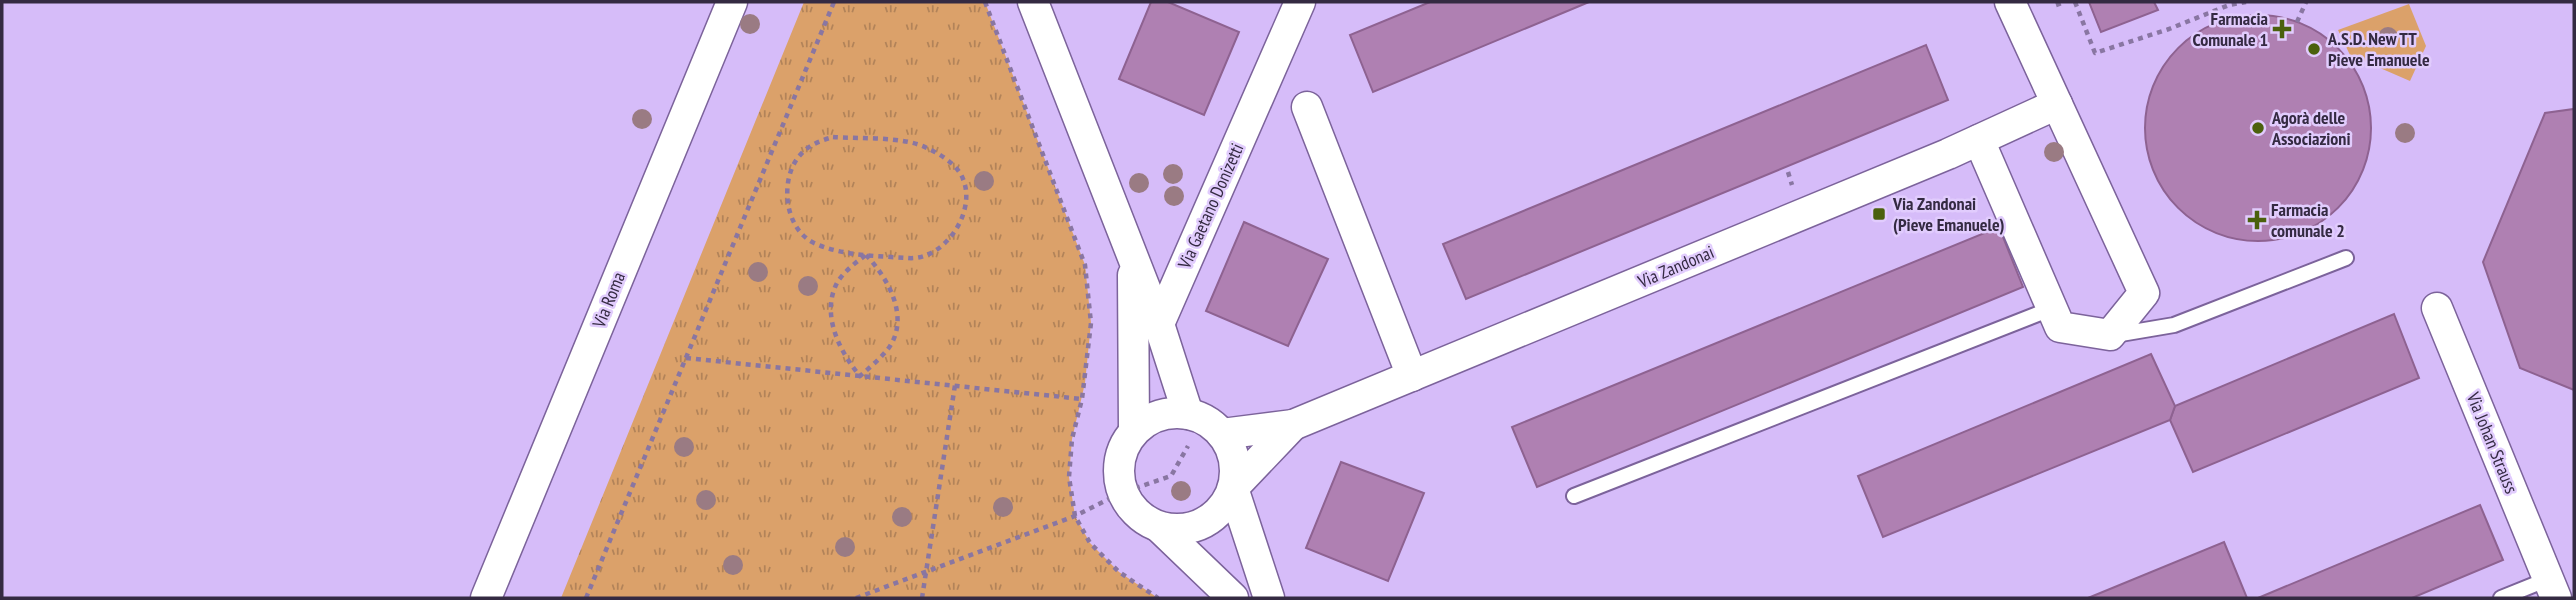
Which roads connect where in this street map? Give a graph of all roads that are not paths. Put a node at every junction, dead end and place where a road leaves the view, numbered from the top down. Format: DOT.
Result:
graph roads {
  1 [pos="732,2"];
  2 [pos="1033,2"];
  3 [pos="1300,2"];
  4 [pos="2010,2"];
  5 [pos="2057,104"];
  6 [pos="1307,107"];
  7 [pos="1979,140"];
  8 [pos="2346,258"];
  9 [pos="1133,261"];
  10 [pos="2053,308"];
  11 [pos="2437,308"];
  12 [pos="1158,324"];
  13 [pos="2110,335"];
  14 [pos="1412,376"];
  15 [pos="1293,425"];
  16 [pos="1202,429"];
  17 [pos="1134,431"];
  18 [pos="1233,488"];
  19 [pos="1574,496"];
  20 [pos="1159,527"];
  21 [pos="2552,589"];
  22 [pos="486,598"];
  23 [pos="1233,598"];
  24 [pos="1269,598"];
  25 [pos="2501,598"];
  1 -- 22 [label="street, Via Roma"];
  2 -- 9 [label="street"];
  3 -- 12 [label="street, Via Gaetano Donizetti"];
  4 -- 5 [label="street"];
  5 -- 7 [label="street, Via Zandonai"];
  5 -- 13 [label="street"];
  6 -- 14 [label="street"];
  7 -- 10 [label="street"];
  7 -- 14 [label="street, Via Zandonai"];
  8 -- 13 [label="lane"];
  9 -- 12 [label="street"];
  9 -- 17 [label="street"];
  10 -- 13 [label="street"];
  10 -- 19 [label="lane"];
  11 -- 21 [label="street, Via Johan Strauss"];
  12 -- 16 [label="street"];
  14 -- 15 [label="street, Via Zandonai"];
  15 -- 16 [label="street"];
  15 -- 18 [label="street"];
  16 -- 17 [label="street"];
  16 -- 18 [label="street"];
  17 -- 20 [label="street"];
  18 -- 20 [label="street"];
  18 -- 24 [label="street"];
  20 -- 23 [label="street"];
  21 -- 25 [label="lane, Via Johan Strauss"];
}
